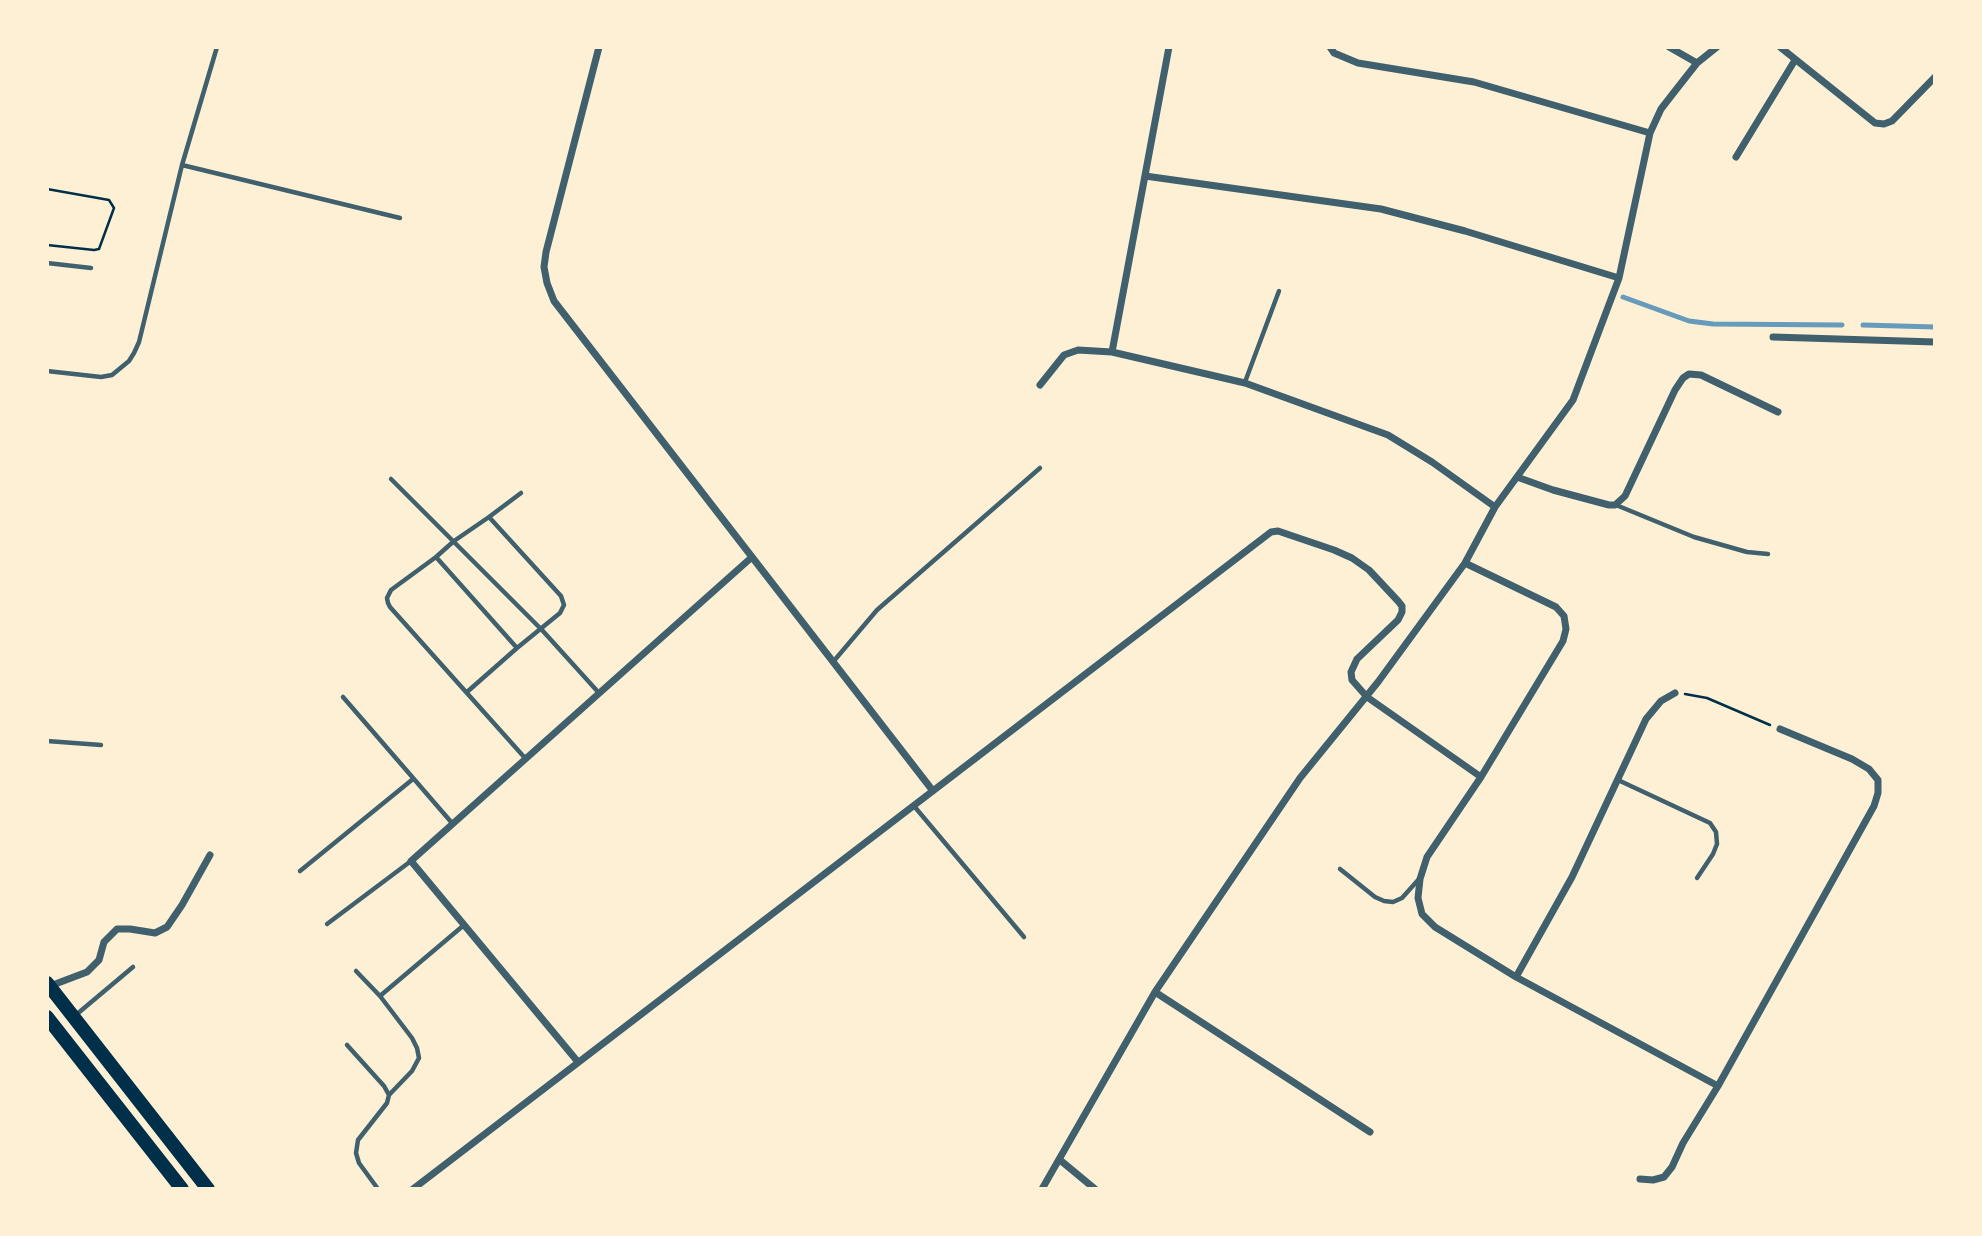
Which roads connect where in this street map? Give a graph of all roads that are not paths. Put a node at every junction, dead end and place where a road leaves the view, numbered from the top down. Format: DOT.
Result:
graph roads {
  1 [pos="217,47"];
  2 [pos="599,47"];
  3 [pos="1169,47"];
  4 [pos="1330,47"];
  5 [pos="1669,47"];
  6 [pos="1717,47"];
  7 [pos="1780,47"];
  8 [pos="1795,61"];
  9 [pos="1697,63"];
  10 [pos="1935,77"];
  11 [pos="1650,133"];
  12 [pos="1736,157"];
  13 [pos="182,165"];
  14 [pos="1145,176"];
  15 [pos="400,218"];
  16 [pos="47,263"];
  17 [pos="91,268"];
  18 [pos="1619,278"];
  19 [pos="1279,291"];
  20 [pos="1773,337"];
  21 [pos="1935,341"];
  22 [pos="1112,352"];
  23 [pos="47,371"];
  24 [pos="1245,383"];
  25 [pos="1040,385"];
  26 [pos="1778,412"];
  27 [pos="1040,468"];
  28 [pos="1517,477"];
  29 [pos="391,479"];
  30 [pos="521,493"];
  31 [pos="1615,505"];
  32 [pos="1494,506"];
  33 [pos="489,517"];
  34 [pos="454,541"];
  35 [pos="1768,554"];
  36 [pos="436,557"];
  37 [pos="752,557"];
  38 [pos="1465,563"];
  39 [pos="542,630"];
  40 [pos="517,648"];
  41 [pos="833,663"];
  42 [pos="467,692"];
  43 [pos="598,693"];
  44 [pos="1675,693"];
  45 [pos="1367,696"];
  46 [pos="343,697"];
  47 [pos="1780,729"];
  48 [pos="47,741"];
  49 [pos="101,745"];
  50 [pos="526,758"];
  51 [pos="1481,778"];
  52 [pos="413,779"];
  53 [pos="1618,780"];
  54 [pos="933,791"];
  55 [pos="914,806"];
  56 [pos="453,823"];
  57 [pos="210,855"];
  58 [pos="411,861"];
  59 [pos="1340,869"];
  60 [pos="300,871"];
  61 [pos="1697,878"];
  62 [pos="1419,879"];
  63 [pos="327,923"];
  64 [pos="464,925"];
  65 [pos="1024,937"];
  66 [pos="133,967"];
  67 [pos="356,971"];
  68 [pos="1516,977"];
  69 [pos="48,985"];
  70 [pos="1155,992"];
  71 [pos="380,996"];
  72 [pos="47,1017"];
  73 [pos="73,1017"];
  74 [pos="347,1045"];
  75 [pos="578,1062"];
  76 [pos="1718,1086"];
  77 [pos="389,1096"];
  78 [pos="1370,1132"];
  79 [pos="1060,1160"];
  80 [pos="1640,1179"];
  81 [pos="182,1189"];
  82 [pos="208,1189"];
  83 [pos="378,1189"];
  84 [pos="413,1189"];
  85 [pos="1042,1189"];
  86 [pos="1096,1189"];
  1 -- 13 [label="lane"];
  2 -- 37 [label="street"];
  3 -- 14 [label="street"];
  4 -- 11 [label="street"];
  5 -- 9 [label="street"];
  6 -- 9 [label="street"];
  7 -- 8 [label="street"];
  8 -- 10 [label="street"];
  8 -- 12 [label="street"];
  9 -- 11 [label="street"];
  11 -- 18 [label="street"];
  13 -- 15 [label="lane"];
  13 -- 23 [label="lane"];
  14 -- 18 [label="street"];
  14 -- 22 [label="street"];
  16 -- 17 [label="lane"];
  18 -- 28 [label="street"];
  19 -- 24 [label="lane"];
  20 -- 21 [label="street"];
  22 -- 24 [label="street"];
  22 -- 25 [label="street"];
  24 -- 32 [label="street"];
  26 -- 31 [label="street"];
  27 -- 41 [label="lane"];
  28 -- 31 [label="street"];
  28 -- 32 [label="street"];
  29 -- 34 [label="lane"];
  30 -- 33 [label="lane"];
  31 -- 35 [label="lane"];
  32 -- 38 [label="street"];
  33 -- 34 [label="lane"];
  33 -- 39 [label="lane"];
  34 -- 36 [label="lane"];
  34 -- 39 [label="lane"];
  36 -- 40 [label="lane"];
  36 -- 42 [label="lane"];
  37 -- 41 [label="street"];
  37 -- 43 [label="street"];
  38 -- 45 [label="street"];
  38 -- 51 [label="street"];
  39 -- 40 [label="lane"];
  39 -- 43 [label="lane"];
  40 -- 42 [label="lane"];
  41 -- 54 [label="street"];
  42 -- 50 [label="lane"];
  43 -- 50 [label="street"];
  44 -- 53 [label="street"];
  45 -- 51 [label="street"];
  45 -- 54 [label="street"];
  45 -- 70 [label="street"];
  46 -- 52 [label="lane"];
  47 -- 76 [label="street"];
  48 -- 49 [label="lane"];
  50 -- 56 [label="street"];
  51 -- 62 [label="street"];
  52 -- 56 [label="lane"];
  52 -- 60 [label="lane"];
  53 -- 61 [label="lane"];
  53 -- 68 [label="street"];
  54 -- 55 [label="street"];
  55 -- 65 [label="lane"];
  55 -- 75 [label="street"];
  56 -- 58 [label="street"];
  57 -- 69 [label="street"];
  58 -- 63 [label="lane"];
  58 -- 64 [label="street"];
  59 -- 62 [label="lane"];
  62 -- 68 [label="street"];
  64 -- 71 [label="lane"];
  64 -- 75 [label="street"];
  66 -- 73 [label="lane"];
  67 -- 71 [label="lane"];
  68 -- 76 [label="street"];
  69 -- 73 [label="highway"];
  70 -- 78 [label="street"];
  70 -- 79 [label="street"];
  71 -- 77 [label="lane"];
  72 -- 81 [label="highway"];
  73 -- 82 [label="highway"];
  74 -- 77 [label="lane"];
  75 -- 84 [label="street"];
  76 -- 80 [label="street"];
  77 -- 83 [label="lane"];
  79 -- 85 [label="street"];
  79 -- 86 [label="street"];
}
